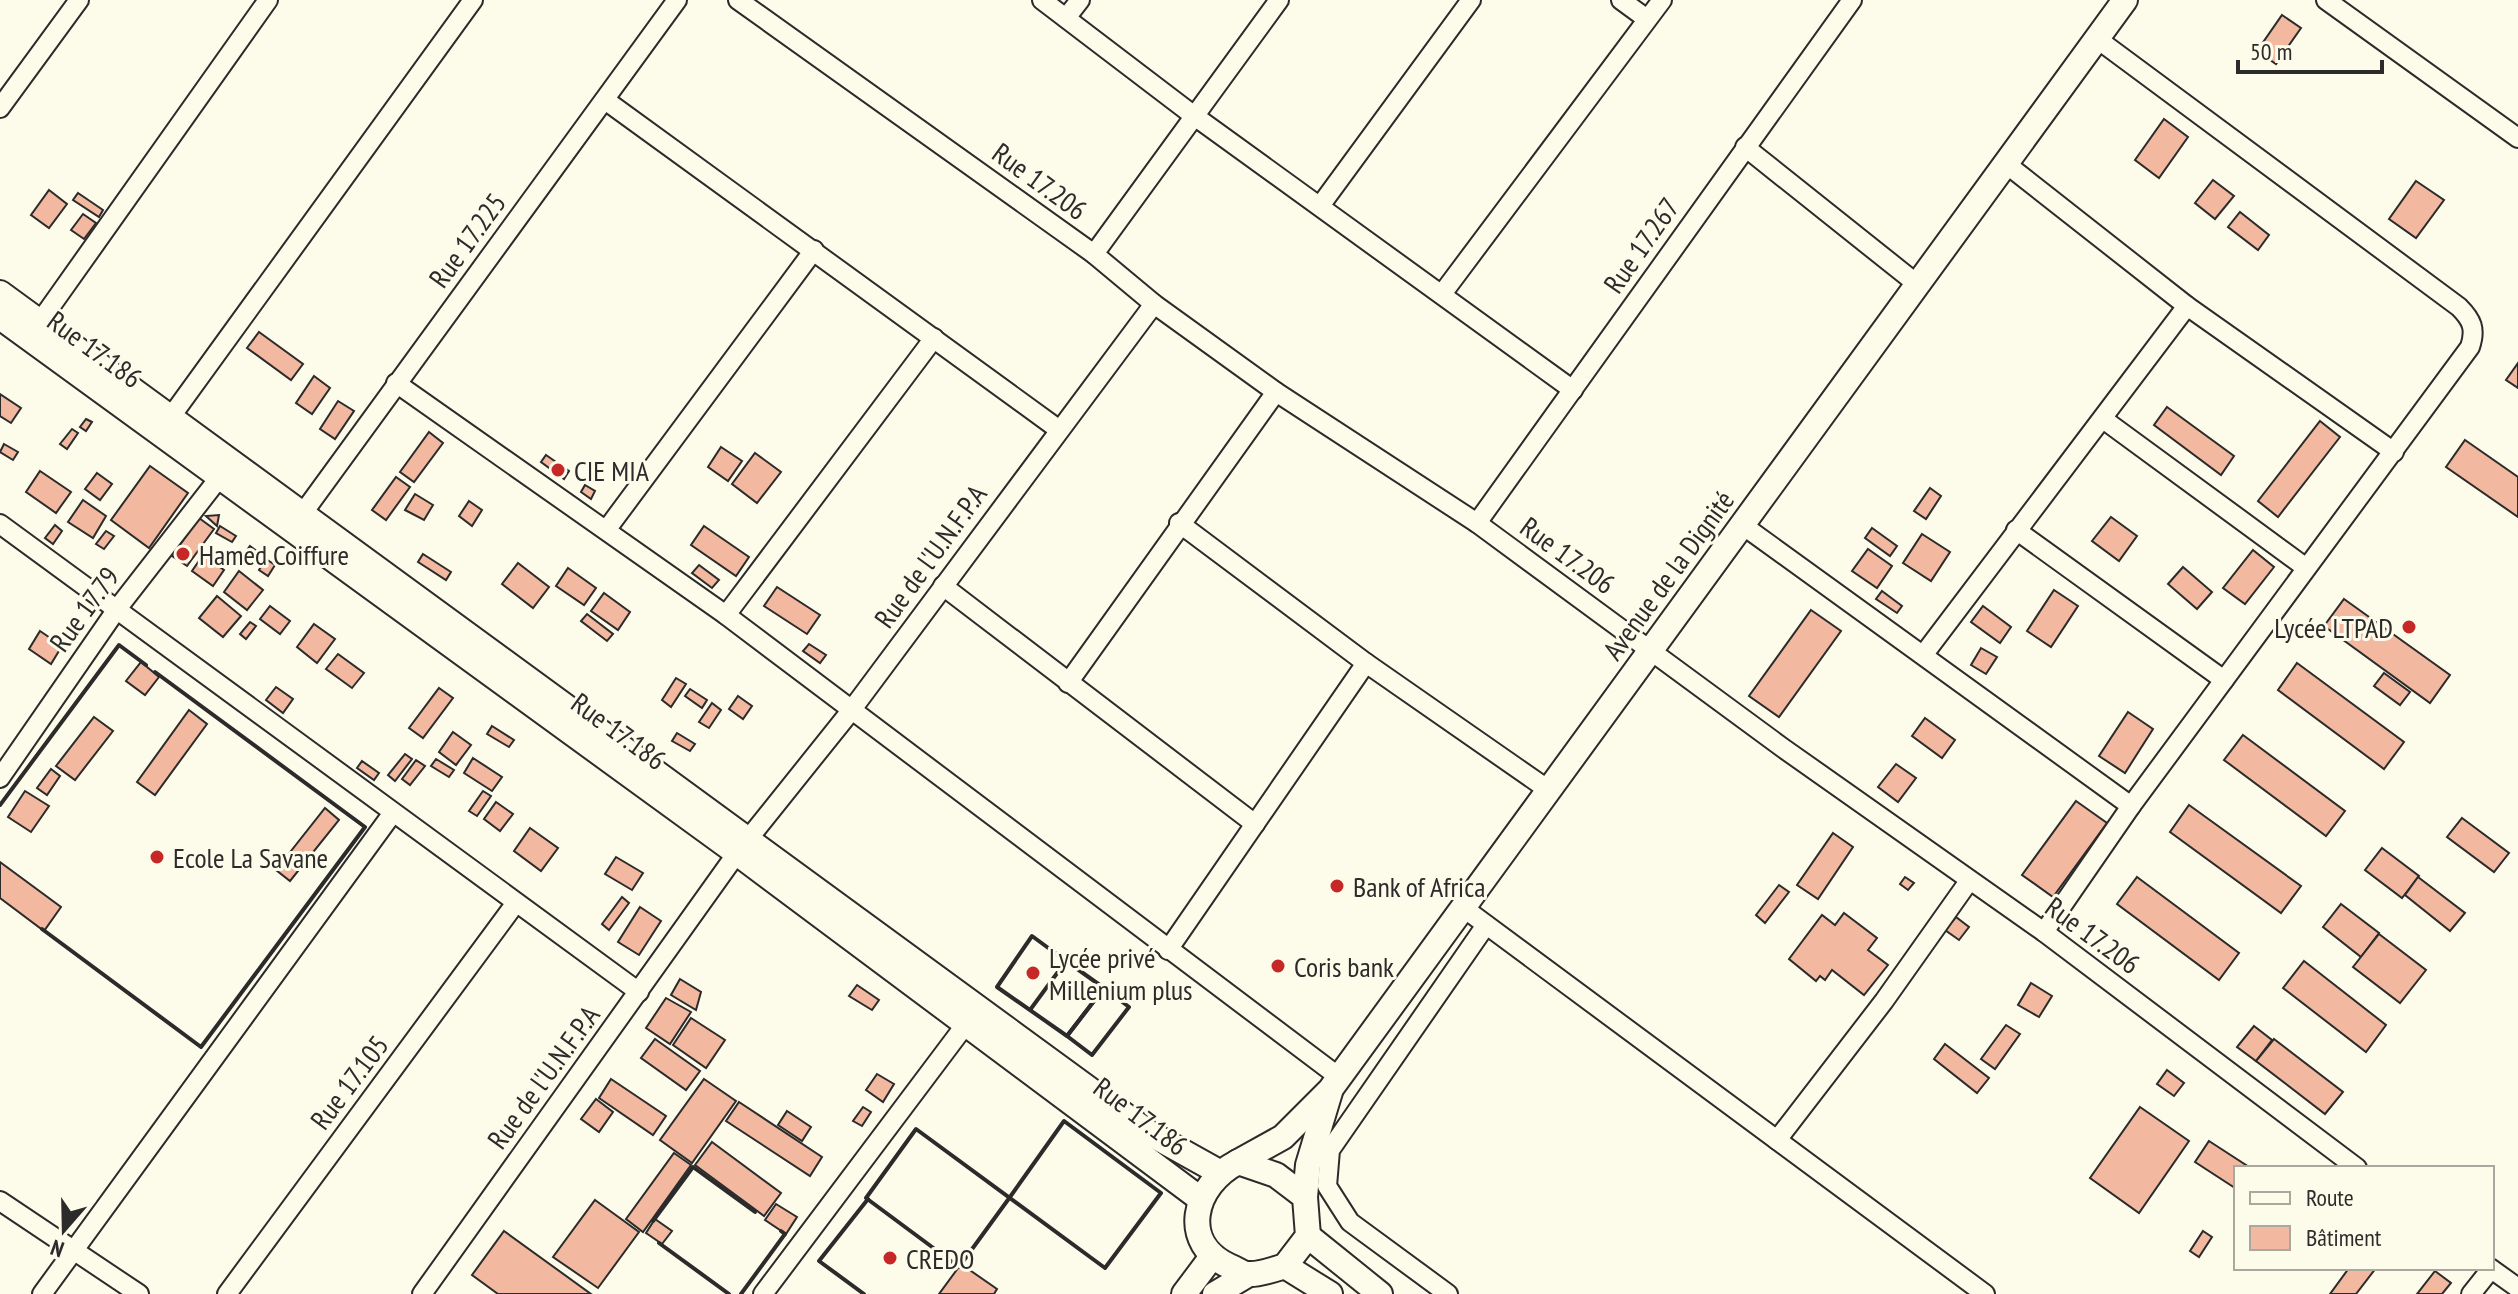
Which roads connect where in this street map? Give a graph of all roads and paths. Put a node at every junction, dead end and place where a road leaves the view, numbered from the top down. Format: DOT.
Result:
graph roads {
  1 [pos="79,0"];
  2 [pos="268,0"];
  3 [pos="677,0"];
  4 [pos="738,0"];
  5 [pos="1042,0"];
  6 [pos="1080,0"];
  7 [pos="1279,0"];
  8 [pos="1471,0"];
  9 [pos="1621,0"];
  10 [pos="1662,0"];
  11 [pos="1852,0"];
  12 [pos="2125,0"];
  13 [pos="2326,0"];
  14 [pos="469,1"];
  15 [pos="1066,18"];
  16 [pos="1647,19"];
  17 [pos="2096,38"];
  18 [pos="3,97"];
  19 [pos="605,100"];
  20 [pos="1193,115"];
  21 [pos="2518,138"];
  22 [pos="1745,147"];
  23 [pos="2005,163"];
  24 [pos="1320,206"];
  25 [pos="814,250"];
  26 [pos="1094,254"];
  27 [pos="1917,284"];
  28 [pos="0,293"];
  29 [pos="1442,294"];
  30 [pos="1154,304"];
  31 [pos="2187,306"];
  32 [pos="0,317"];
  33 [pos="39,323"];
  34 [pos="934,338"];
  35 [pos="396,383"];
  36 [pos="1573,390"];
  37 [pos="1276,392"];
  38 [pos="170,418"];
  39 [pos="2103,419"];
  40 [pos="1058,429"];
  41 [pos="2394,452"];
  42 [pos="219,478"];
  43 [pos="303,513"];
  44 [pos="1179,523"];
  45 [pos="1477,523"];
  46 [pos="0,524"];
  47 [pos="1741,524"];
  48 [pos="607,529"];
  49 [pos="2016,530"];
  50 [pos="2305,567"];
  51 [pos="943,586"];
  52 [pos="117,609"];
  53 [pos="726,615"];
  54 [pos="1651,650"];
  55 [pos="1924,654"];
  56 [pos="1366,663"];
  57 [pos="2224,680"];
  58 [pos="1068,683"];
  59 [pos="850,712"];
  60 [pos="0,778"];
  61 [pos="1550,791"];
  62 [pos="2131,806"];
  63 [pos="392,814"];
  64 [pos="1255,824"];
  65 [pos="743,846"];
  66 [pos="1969,881"];
  67 [pos="515,904"];
  68 [pos="1465,909"];
  69 [pos="1486,925"];
  70 [pos="2044,932"];
  71 [pos="1168,950"];
  72 [pos="639,992"];
  73 [pos="966,1024"];
  74 [pos="1335,1083"];
  75 [pos="1777,1140"];
  76 [pos="2354,1166"];
  77 [pos="1229,1167"];
  78 [pos="1305,1197"];
  79 [pos="1199,1198"];
  80 [pos="0,1201"];
  81 [pos="1308,1236"];
  82 [pos="74,1250"];
  83 [pos="1211,1258"];
  84 [pos="1285,1266"];
  85 [pos="2489,1270"];
  86 [pos="2493,1270"];
  87 [pos="1249,1274"];
  88 [pos="2518,1288"];
  89 [pos="42,1294"];
  90 [pos="139,1294"];
  91 [pos="227,1294"];
  92 [pos="422,1294"];
  93 [pos="763,1294"];
  94 [pos="1184,1294"];
  95 [pos="1215,1294"];
  96 [pos="1330,1294"];
  97 [pos="1380,1294"];
  98 [pos="1448,1294"];
  99 [pos="1985,1294"];
  100 [pos="2471,1294"];
  1 -- 18 [label="street"];
  2 -- 33 [label="street"];
  3 -- 19 [label="street, Rue 17.225"];
  4 -- 26 [label="street, Rue 17.206"];
  5 -- 15 [label="street"];
  6 -- 15 [label="street"];
  7 -- 20 [label="street"];
  8 -- 24 [label="street"];
  9 -- 16 [label="street"];
  10 -- 16 [label="street"];
  11 -- 22 [label="street, Rue 17.267"];
  12 -- 17 [label="main road, Avenue de la Dignité"];
  13 -- 21 [label="street"];
  14 -- 38 [label="street"];
  15 -- 20 [label="street"];
  16 -- 29 [label="street"];
  17 -- 23 [label="main road, Avenue de la Dignité"];
  17 -- 41 [label="street"];
  19 -- 25 [label="street"];
  19 -- 35 [label="street, Rue 17.225"];
  20 -- 24 [label="street"];
  20 -- 26 [label="street"];
  22 -- 27 [label="street"];
  22 -- 36 [label="street, Rue 17.267"];
  23 -- 27 [label="main road, Avenue de la Dignité"];
  23 -- 31 [label="street"];
  24 -- 29 [label="street"];
  25 -- 34 [label="street"];
  25 -- 48 [label="street"];
  26 -- 30 [label="street, Rue 17.206"];
  27 -- 47 [label="main road, Avenue de la Dignité"];
  28 -- 33 [label="main road"];
  29 -- 36 [label="street"];
  30 -- 37 [label="street, Rue 17.206"];
  30 -- 40 [label="street, Rue de l'U.N.F.P.A"];
  31 -- 39 [label="street"];
  31 -- 41 [label="street"];
  32 -- 42 [label="main road, Rue 17.186"];
  33 -- 38 [label="main road"];
  34 -- 40 [label="street"];
  34 -- 53 [label="street"];
  35 -- 43 [label="street, Rue 17.225"];
  35 -- 48 [label="street"];
  36 -- 45 [label="street, Rue 17.267"];
  37 -- 44 [label="street"];
  37 -- 45 [label="street, Rue 17.206"];
  38 -- 43 [label="main road"];
  39 -- 49 [label="street"];
  39 -- 50 [label="street"];
  40 -- 51 [label="street, Rue de l'U.N.F.P.A"];
  41 -- 50 [label="street"];
  42 -- 52 [label="street, Rue 17.79"];
  42 -- 65 [label="main road, Rue 17.186"];
  43 -- 65 [label="main road"];
  44 -- 56 [label="street"];
  44 -- 58 [label="street"];
  45 -- 54 [label="street, Rue 17.206"];
  46 -- 52 [label="street"];
  47 -- 54 [label="main road, Avenue de la Dignité"];
  47 -- 55 [label="street"];
  48 -- 53 [label="street"];
  49 -- 55 [label="street"];
  49 -- 57 [label="street"];
  50 -- 57 [label="street"];
  51 -- 58 [label="street"];
  51 -- 59 [label="street, Rue de l'U.N.F.P.A"];
  52 -- 60 [label="street, Rue 17.79"];
  52 -- 63 [label="street"];
  53 -- 59 [label="street"];
  54 -- 61 [label="main road, Avenue de la Dignité"];
  54 -- 66 [label="street, Rue 17.206"];
  55 -- 62 [label="street"];
  56 -- 61 [label="street"];
  56 -- 64 [label="street"];
  57 -- 62 [label="street"];
  58 -- 64 [label="street"];
  59 -- 65 [label="street, Rue de l'U.N.F.P.A"];
  59 -- 71 [label="street"];
  61 -- 68 [label="main road, Avenue de la Dignité"];
  62 -- 70 [label="street"];
  63 -- 67 [label="street"];
  63 -- 82 [label="street"];
  64 -- 71 [label="street"];
  65 -- 72 [label="street, Rue de l'U.N.F.P.A"];
  65 -- 73 [label="main road, Rue 17.186"];
  65 -- 77 [label="main road"];
  66 -- 70 [label="street, Rue 17.206"];
  66 -- 75 [label="street"];
  67 -- 72 [label="street"];
  67 -- 91 [label="street, Rue 17.105"];
  68 -- 69 [label="street"];
  68 -- 74 [label="main road, Avenue de la Dignité"];
  69 -- 75 [label="street"];
  69 -- 98 [label="street"];
  70 -- 76 [label="street, Rue 17.206"];
  71 -- 74 [label="street"];
  72 -- 92 [label="street, Rue de l'U.N.F.P.A"];
  73 -- 79 [label="main road, Rue 17.186"];
  73 -- 93 [label="street"];
  74 -- 77 [label="main road, Avenue de la Dignité"];
  74 -- 78 [label="main road"];
  75 -- 99 [label="street"];
  77 -- 78 [label="main road"];
  77 -- 79 [label="main road"];
  78 -- 81 [label="main road"];
  79 -- 83 [label="main road"];
  80 -- 82 [label="street"];
  81 -- 84 [label="main road"];
  81 -- 97 [label="main road"];
  82 -- 89 [label="street"];
  82 -- 90 [label="street"];
  83 -- 87 [label="main road"];
  83 -- 94 [label="main road"];
  84 -- 87 [label="main road"];
  84 -- 96 [label="main road"];
  85 -- 100 [label="street"];
  86 -- 88 [label="street"];
  87 -- 95 [label="main road"];
}
